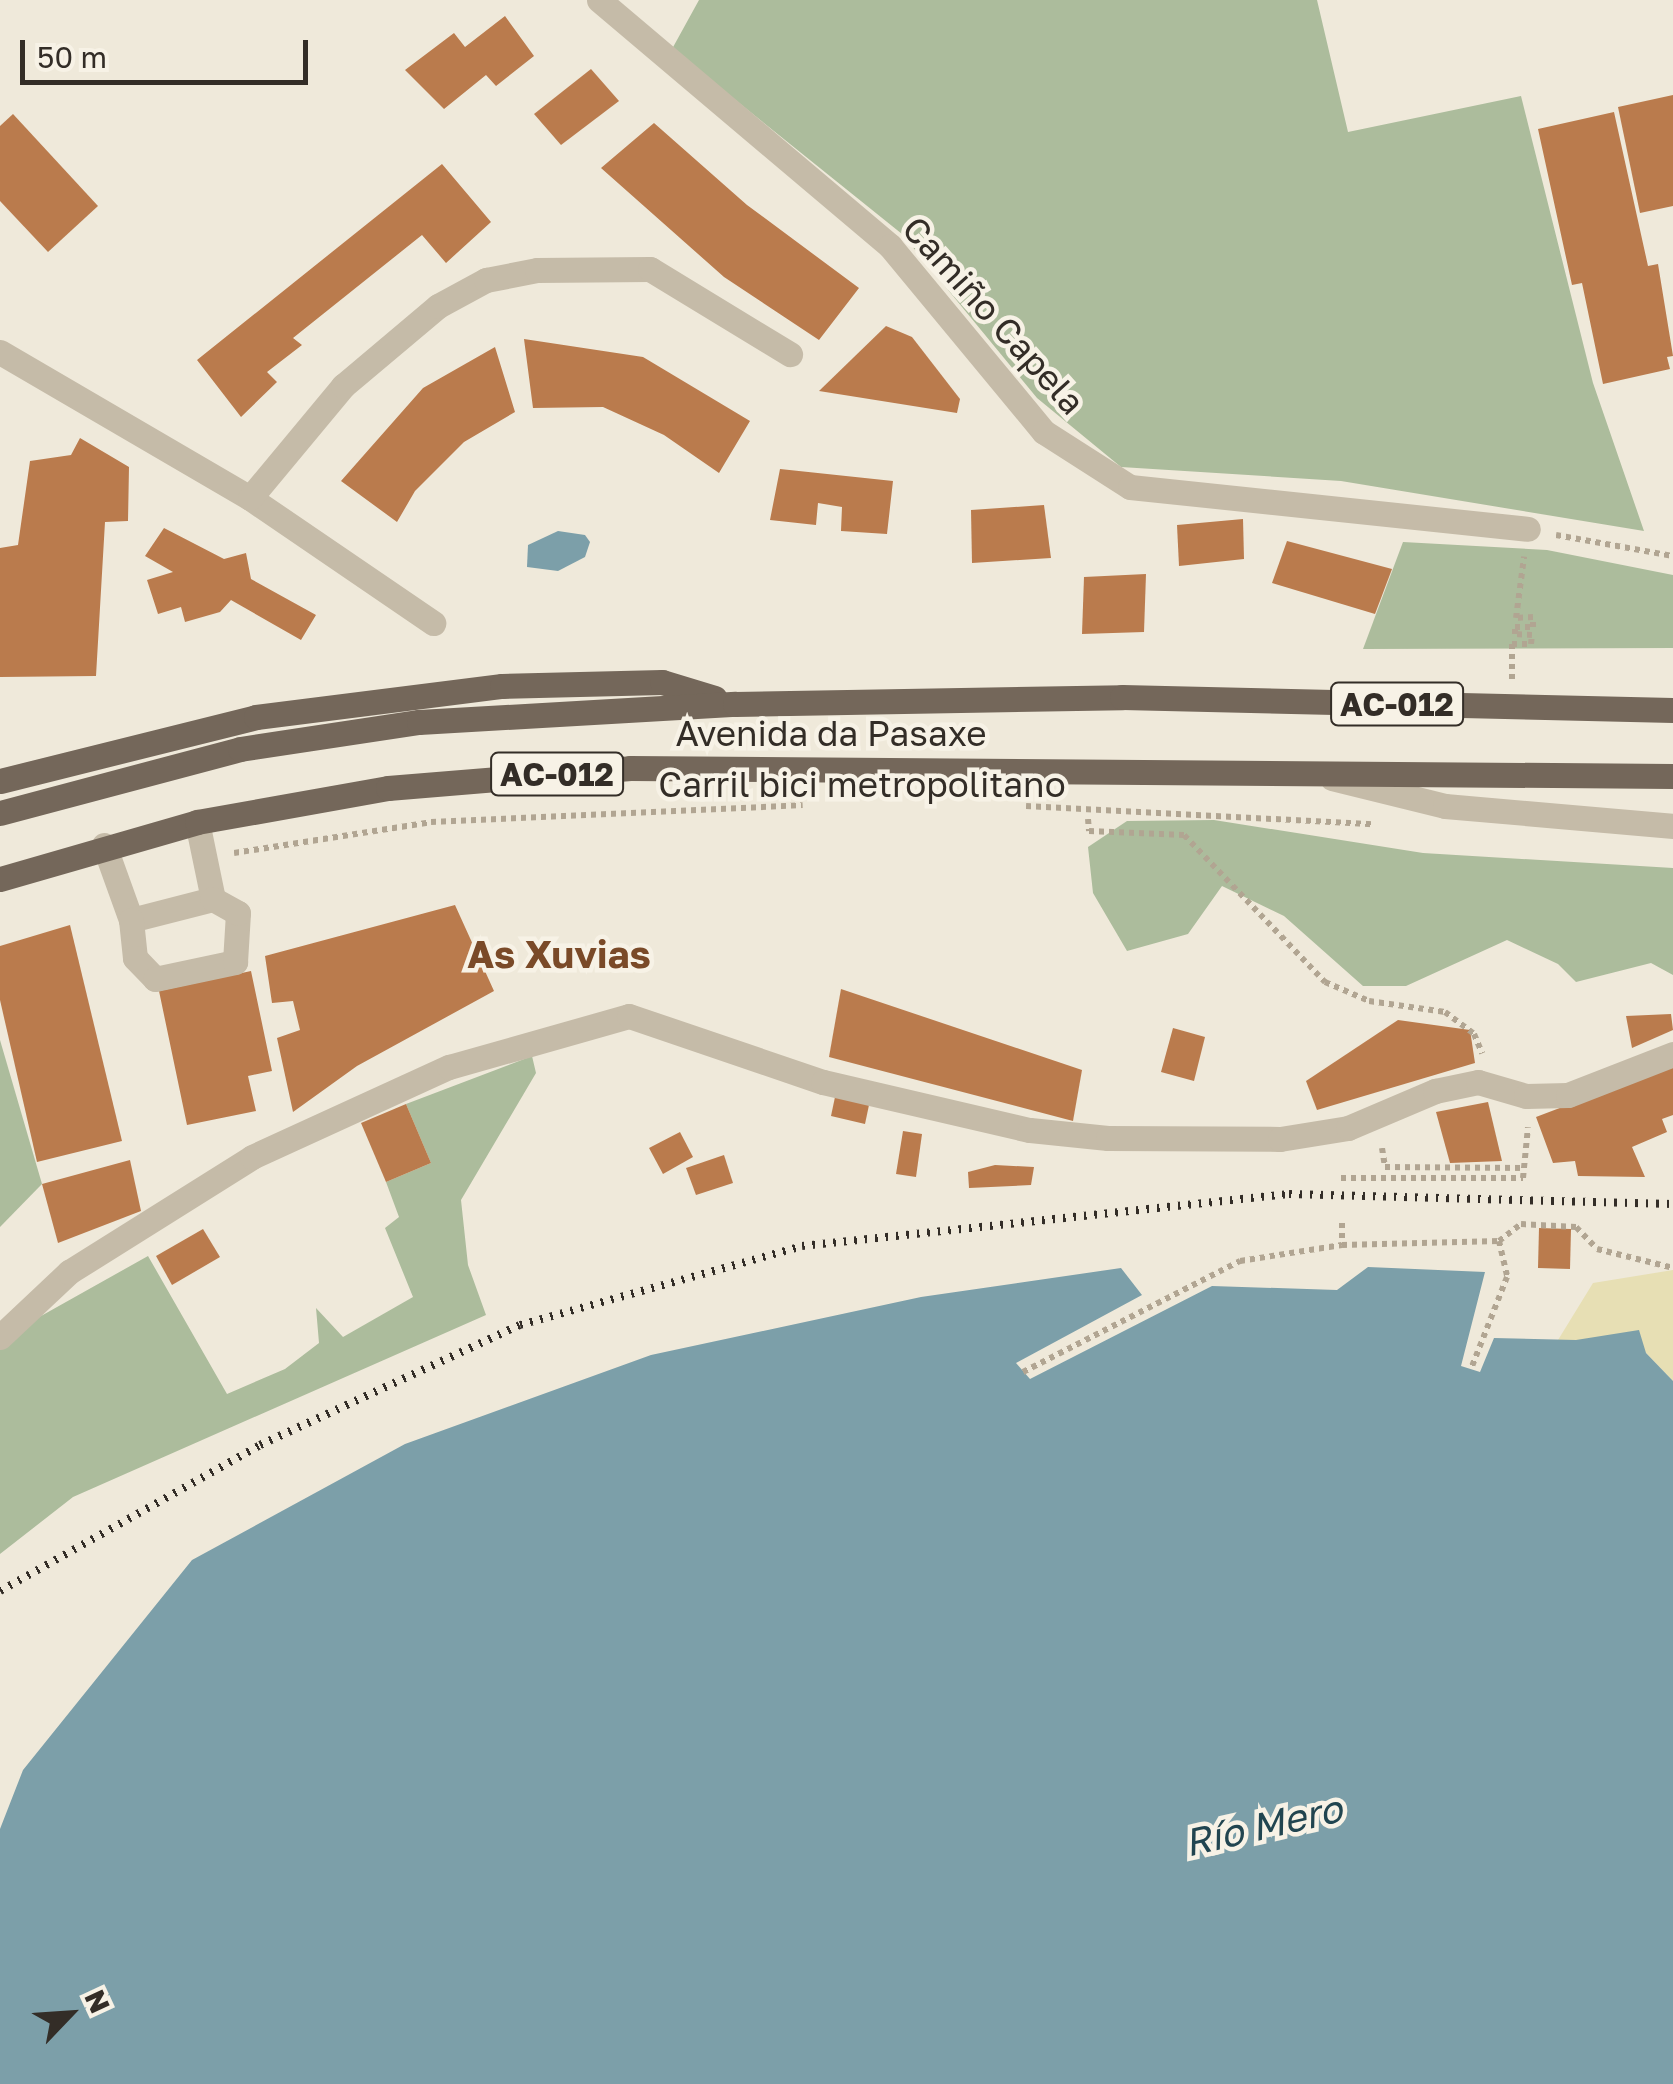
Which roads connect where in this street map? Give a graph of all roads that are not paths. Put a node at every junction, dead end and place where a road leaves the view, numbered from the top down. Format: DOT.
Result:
graph roads {
  1 [pos="598,0"];
  2 [pos="0,352"];
  3 [pos="790,354"];
  4 [pos="250,498"];
  5 [pos="1528,529"];
  6 [pos="433,623"];
  7 [pos="735,704"];
  8 [pos="1673,710"];
  9 [pos="1308,772"];
  10 [pos="1673,776"];
  11 [pos="0,781"];
  12 [pos="0,813"];
  13 [pos="198,822"];
  14 [pos="1673,826"];
  15 [pos="104,845"];
  16 [pos="0,879"];
  17 [pos="213,899"];
  18 [pos="131,920"];
  19 [pos="1673,1054"];
  20 [pos="0,1336"];
  1 -- 5 [label="street, Camiño Capela"];
  2 -- 4 [label="street"];
  3 -- 4 [label="street"];
  4 -- 6 [label="street"];
  7 -- 8 [label="main road, Avenida da Pasaxe / AC-012"];
  7 -- 11 [label="main road"];
  7 -- 12 [label="main road, Avenida da Pasaxe / AC-012"];
  9 -- 10 [label="main road, Avenida da Pasaxe / AC-012"];
  9 -- 13 [label="main road, Avenida da Pasaxe / AC-012"];
  9 -- 14 [label="street"];
  13 -- 15 [label="main road, Avenida da Pasaxe / AC-012"];
  13 -- 17 [label="street"];
  15 -- 16 [label="main road, Avenida da Pasaxe / AC-012"];
  15 -- 18 [label="street"];
  17 -- 18 [label="street"];
  17 -- 18 [label="street"];
  19 -- 20 [label="street"];
}
